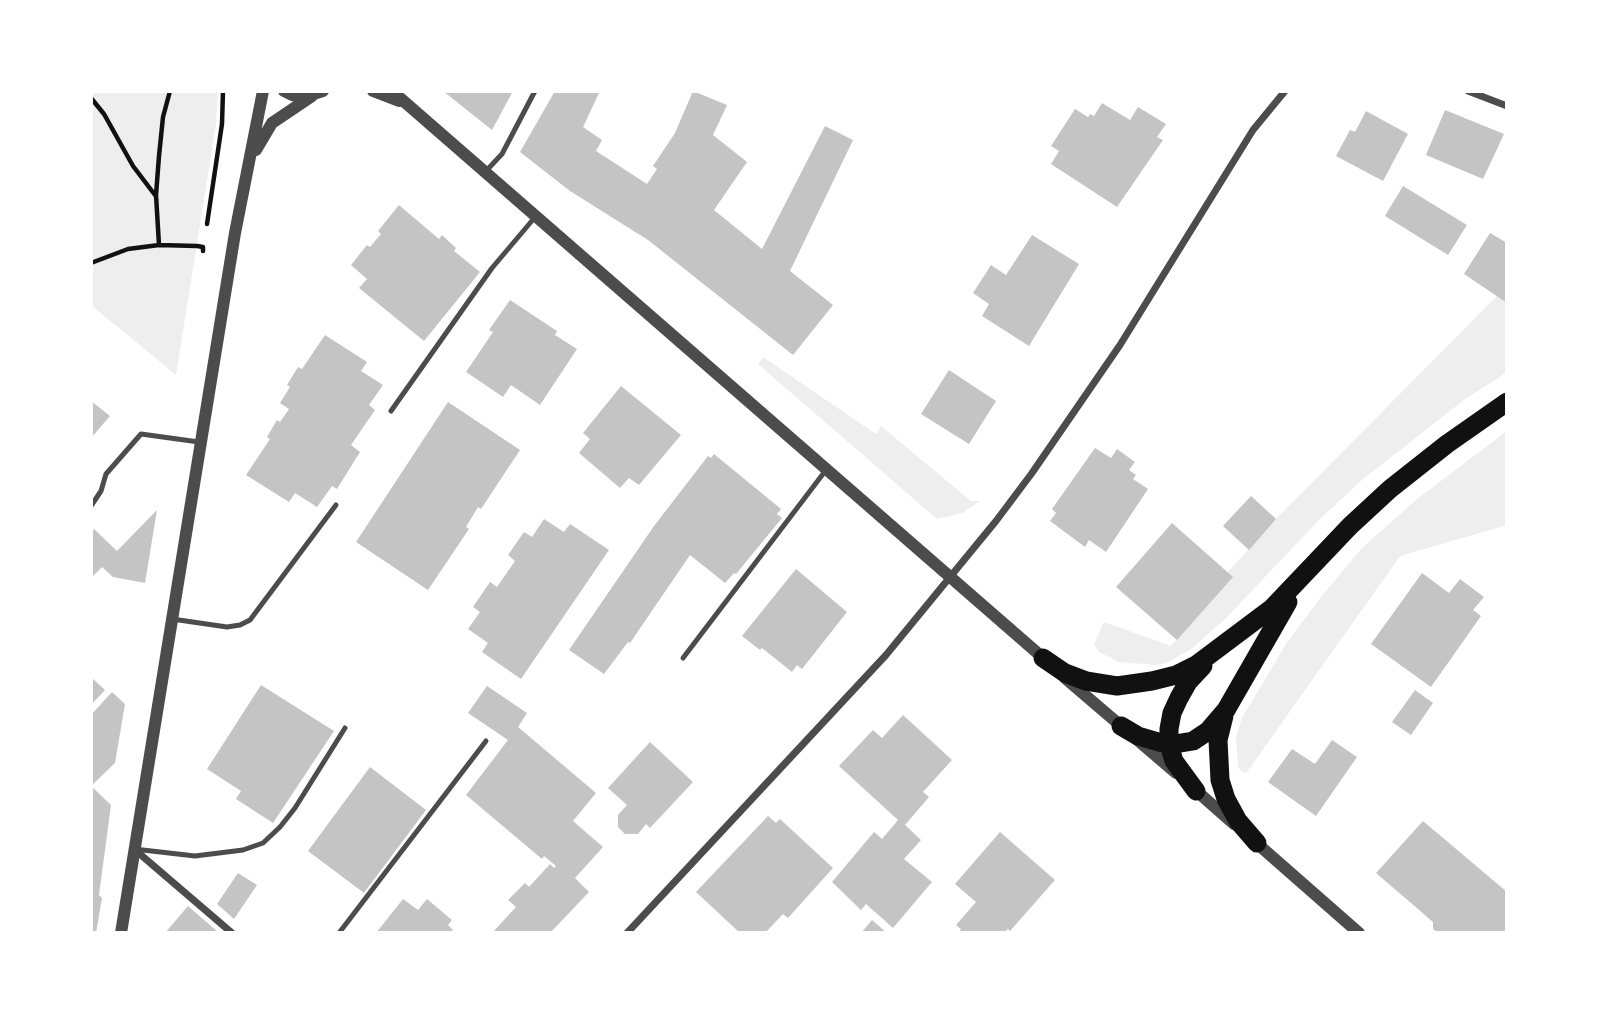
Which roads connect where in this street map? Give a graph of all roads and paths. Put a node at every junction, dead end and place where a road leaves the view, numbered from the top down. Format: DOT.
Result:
graph roads {
  1 [pos="170,91"];
  2 [pos="263,91"];
  3 [pos="284,91"];
  4 [pos="373,91"];
  5 [pos="392,91"];
  6 [pos="535,91"];
  7 [pos="1284,91"];
  8 [pos="1468,91"];
  9 [pos="321,92"];
  10 [pos="91,98"];
  11 [pos="1507,106"];
  12 [pos="417,113"];
  13 [pos="485,172"];
  14 [pos="245,176"];
  15 [pos="156,195"];
  16 [pos="536,216"];
  17 [pos="159,245"];
  18 [pos="203,247"];
  19 [pos="91,263"];
  20 [pos="1507,402"];
  21 [pos="391,411"];
  22 [pos="200,443"];
  23 [pos="826,470"];
  24 [pos="337,505"];
  25 [pos="91,506"];
  26 [pos="1311,570"];
  27 [pos="951,579"];
  28 [pos="172,619"];
  29 [pos="1227,644"];
  30 [pos="683,658"];
  31 [pos="1043,658"];
  32 [pos="1226,710"];
  33 [pos="1121,726"];
  34 [pos="345,728"];
  35 [pos="486,741"];
  36 [pos="1169,745"];
  37 [pos="1196,791"];
  38 [pos="1257,844"];
  39 [pos="134,849"];
  40 [pos="121,933"];
  41 [pos="232,933"];
  42 [pos="340,933"];
  43 [pos="627,933"];
  44 [pos="1359,933"];
  1 -- 15 [label="path"];
  2 -- 14 [label="street"];
  3 -- 9 [label="street"];
  4 -- 12 [label="street"];
  5 -- 12 [label="street"];
  6 -- 13 [label="lane"];
  7 -- 27 [label="street"];
  8 -- 11 [label="street"];
  9 -- 14 [label="street"];
  10 -- 15 [label="path"];
  12 -- 13 [label="street"];
  13 -- 16 [label="street"];
  14 -- 22 [label="street"];
  15 -- 17 [label="path"];
  16 -- 21 [label="lane"];
  16 -- 23 [label="street"];
  17 -- 18 [label="path"];
  17 -- 19 [label="path"];
  20 -- 26 [label="highway"];
  22 -- 25 [label="lane"];
  22 -- 28 [label="street"];
  23 -- 27 [label="street"];
  23 -- 30 [label="lane"];
  24 -- 28 [label="lane"];
  26 -- 29 [label="highway"];
  26 -- 32 [label="highway"];
  27 -- 31 [label="street"];
  27 -- 43 [label="street"];
  28 -- 39 [label="street"];
  29 -- 31 [label="highway"];
  29 -- 36 [label="highway"];
  31 -- 33 [label="street"];
  32 -- 36 [label="highway"];
  32 -- 38 [label="highway"];
  33 -- 36 [label="highway"];
  33 -- 37 [label="street"];
  34 -- 39 [label="lane"];
  35 -- 42 [label="lane"];
  36 -- 37 [label="highway"];
  37 -- 38 [label="street"];
  38 -- 44 [label="street"];
  39 -- 40 [label="street"];
  39 -- 41 [label="street"];
}
